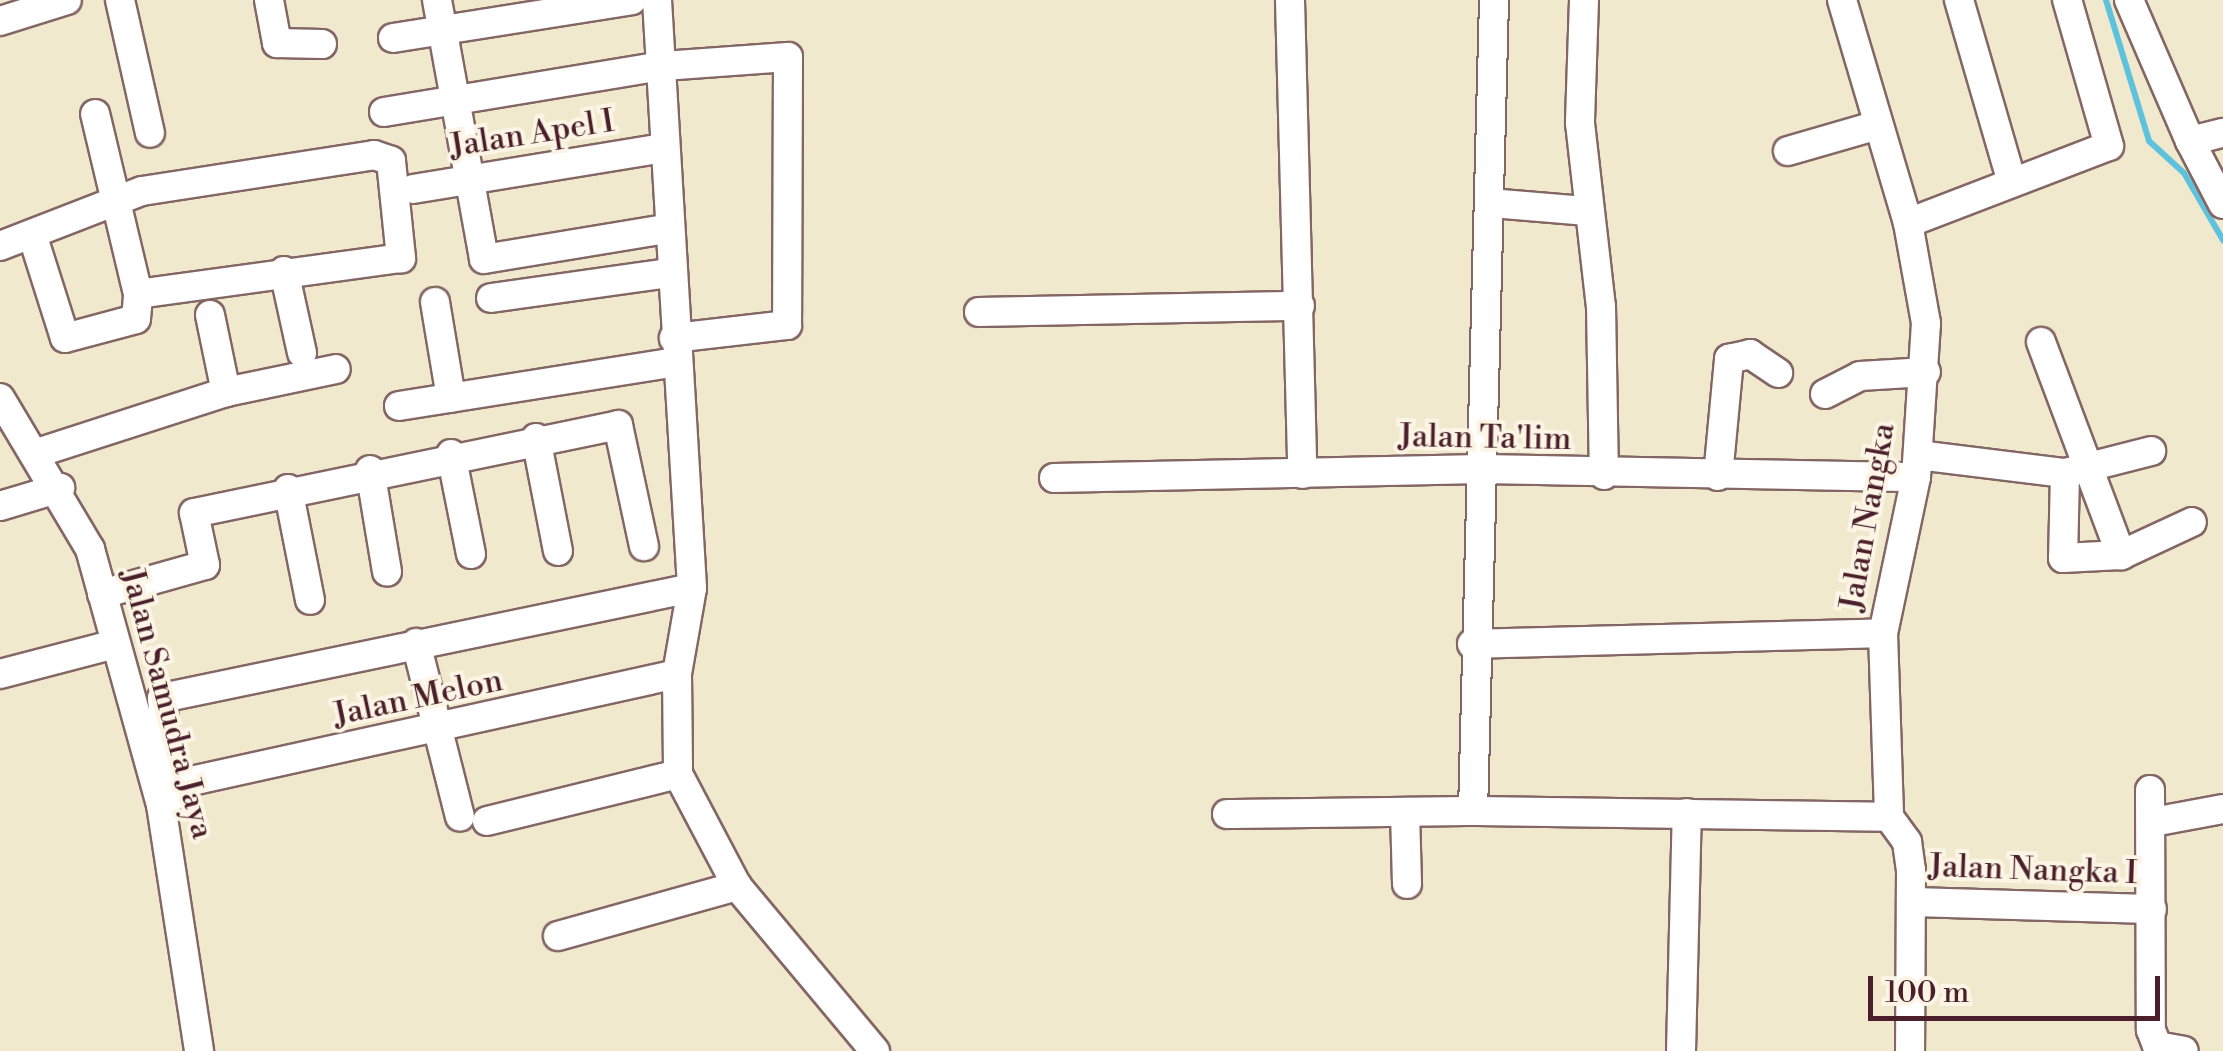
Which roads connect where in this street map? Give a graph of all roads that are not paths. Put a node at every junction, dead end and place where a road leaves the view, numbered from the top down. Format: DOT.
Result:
graph roads {
  1 [pos="120,0"];
  2 [pos="268,0"];
  3 [pos="632,0"];
  4 [pos="657,0"];
  5 [pos="1290,0"];
  6 [pos="1494,0"];
  7 [pos="1584,0"];
  8 [pos="1842,0"];
  9 [pos="1959,0"];
  10 [pos="2067,0"];
  11 [pos="2129,0"];
  12 [pos="50,2"];
  13 [pos="440,13"];
  14 [pos="0,21"];
  15 [pos="393,38"];
  16 [pos="322,44"];
  17 [pos="663,66"];
  18 [pos="457,101"];
  19 [pos="384,112"];
  20 [pos="95,114"];
  21 [pos="1878,125"];
  22 [pos="2223,133"];
  23 [pos="150,134"];
  24 [pos="2190,142"];
  25 [pos="663,148"];
  26 [pos="1788,152"];
  27 [pos="2012,179"];
  28 [pos="470,180"];
  29 [pos="412,189"];
  30 [pos="118,200"];
  31 [pos="1490,203"];
  32 [pos="2223,204"];
  33 [pos="1586,211"];
  34 [pos="1908,223"];
  35 [pos="665,229"];
  36 [pos="32,234"];
  37 [pos="0,246"];
  38 [pos="284,271"];
  39 [pos="670,273"];
  40 [pos="138,294"];
  41 [pos="490,298"];
  42 [pos="435,302"];
  43 [pos="1300,306"];
  44 [pos="979,312"];
  45 [pos="210,315"];
  46 [pos="2042,342"];
  47 [pos="675,350"];
  48 [pos="302,352"];
  49 [pos="336,369"];
  50 [pos="1926,372"];
  51 [pos="1778,373"];
  52 [pos="226,392"];
  53 [pos="1825,394"];
  54 [pos="0,398"];
  55 [pos="451,398"];
  56 [pos="399,406"];
  57 [pos="536,438"];
  58 [pos="2151,451"];
  59 [pos="36,453"];
  60 [pos="450,454"];
  61 [pos="1917,466"];
  62 [pos="1482,468"];
  63 [pos="370,470"];
  64 [pos="2075,472"];
  65 [pos="1302,474"];
  66 [pos="1604,474"];
  67 [pos="1718,476"];
  68 [pos="1054,478"];
  69 [pos="60,488"];
  70 [pos="288,490"];
  71 [pos="0,506"];
  72 [pos="2192,522"];
  73 [pos="644,546"];
  74 [pos="558,551"];
  75 [pos="471,554"];
  76 [pos="2121,554"];
  77 [pos="387,572"];
  78 [pos="692,588"];
  79 [pos="102,594"];
  80 [pos="310,600"];
  81 [pos="1883,633"];
  82 [pos="416,643"];
  83 [pos="115,644"];
  84 [pos="1472,644"];
  85 [pos="0,674"];
  86 [pos="676,674"];
  87 [pos="438,732"];
  88 [pos="678,774"];
  89 [pos="2150,790"];
  90 [pos="166,795"];
  91 [pos="2223,808"];
  92 [pos="1473,811"];
  93 [pos="1405,812"];
  94 [pos="1227,814"];
  95 [pos="1686,814"];
  96 [pos="1889,817"];
  97 [pos="2153,822"];
  98 [pos="1407,884"];
  99 [pos="737,886"];
  100 [pos="1911,902"];
  101 [pos="2152,909"];
  102 [pos="558,936"];
  103 [pos="198,1051"];
  104 [pos="875,1051"];
  105 [pos="1681,1051"];
  106 [pos="1910,1051"];
  107 [pos="2184,1051"];
  1 -- 23 [label="street"];
  2 -- 16 [label="street"];
  3 -- 13 [label="street"];
  4 -- 17 [label="street"];
  5 -- 43 [label="street"];
  6 -- 31 [label="street"];
  7 -- 33 [label="street"];
  8 -- 21 [label="street, Jalan Nangka"];
  9 -- 27 [label="street"];
  10 -- 27 [label="street"];
  11 -- 24 [label="street"];
  12 -- 14 [label="street"];
  13 -- 15 [label="street"];
  13 -- 18 [label="street"];
  17 -- 18 [label="street"];
  17 -- 25 [label="street"];
  17 -- 47 [label="street"];
  18 -- 19 [label="street"];
  18 -- 28 [label="street"];
  20 -- 30 [label="street"];
  21 -- 26 [label="street"];
  21 -- 34 [label="street, Jalan Nangka"];
  22 -- 24 [label="street"];
  24 -- 32 [label="street"];
  25 -- 28 [label="street, Jalan Apel I"];
  25 -- 35 [label="street"];
  27 -- 34 [label="street"];
  28 -- 29 [label="street, Jalan Apel I"];
  28 -- 35 [label="street"];
  30 -- 36 [label="street"];
  30 -- 38 [label="street"];
  30 -- 40 [label="street"];
  31 -- 33 [label="street"];
  31 -- 62 [label="street"];
  33 -- 66 [label="street"];
  34 -- 50 [label="street, Jalan Nangka"];
  35 -- 39 [label="street"];
  36 -- 37 [label="street"];
  36 -- 40 [label="street"];
  38 -- 40 [label="street"];
  38 -- 48 [label="street"];
  39 -- 41 [label="street"];
  39 -- 47 [label="street"];
  42 -- 55 [label="street"];
  43 -- 44 [label="street"];
  43 -- 65 [label="street"];
  45 -- 52 [label="street"];
  46 -- 64 [label="street"];
  47 -- 55 [label="street"];
  47 -- 78 [label="street"];
  49 -- 52 [label="street"];
  50 -- 53 [label="street"];
  50 -- 61 [label="street, Jalan Nangka"];
  51 -- 67 [label="street"];
  52 -- 59 [label="street"];
  54 -- 59 [label="street, Jalan Samudra Jaya"];
  55 -- 56 [label="street"];
  57 -- 60 [label="street"];
  57 -- 73 [label="street"];
  57 -- 74 [label="street"];
  58 -- 64 [label="street"];
  59 -- 69 [label="street, Jalan Samudra Jaya"];
  60 -- 63 [label="street"];
  60 -- 75 [label="street"];
  61 -- 64 [label="street, Jalan Ta'lim"];
  61 -- 67 [label="street, Jalan Ta'lim"];
  61 -- 81 [label="street, Jalan Nangka"];
  62 -- 65 [label="street, Jalan Ta'lim"];
  62 -- 66 [label="street, Jalan Ta'lim"];
  62 -- 84 [label="street"];
  63 -- 70 [label="street"];
  63 -- 77 [label="street"];
  64 -- 76 [label="street"];
  64 -- 76 [label="street"];
  65 -- 68 [label="street, Jalan Ta'lim"];
  66 -- 67 [label="street, Jalan Ta'lim"];
  69 -- 71 [label="street"];
  69 -- 79 [label="street, Jalan Samudra Jaya"];
  70 -- 79 [label="street"];
  70 -- 80 [label="street"];
  72 -- 76 [label="street"];
  78 -- 82 [label="street"];
  78 -- 86 [label="street"];
  79 -- 83 [label="street, Jalan Samudra Jaya"];
  81 -- 84 [label="street"];
  81 -- 96 [label="street, Jalan Nangka"];
  82 -- 87 [label="street"];
  82 -- 90 [label="street"];
  83 -- 85 [label="street"];
  83 -- 90 [label="street, Jalan Samudra Jaya"];
  84 -- 92 [label="street"];
  86 -- 87 [label="street, Jalan Melon"];
  86 -- 88 [label="street"];
  87 -- 88 [label="street"];
  87 -- 90 [label="street, Jalan Melon"];
  88 -- 99 [label="street"];
  89 -- 97 [label="street"];
  90 -- 103 [label="street, Jalan Samudra Jaya"];
  91 -- 97 [label="street"];
  92 -- 93 [label="street"];
  92 -- 95 [label="street"];
  93 -- 94 [label="street"];
  93 -- 98 [label="street"];
  95 -- 96 [label="street"];
  95 -- 105 [label="street"];
  96 -- 100 [label="street, Jalan Nangka"];
  97 -- 101 [label="street"];
  99 -- 102 [label="street"];
  99 -- 104 [label="street"];
  100 -- 101 [label="street, Jalan Nangka I"];
  100 -- 106 [label="street, Jalan Nangka"];
  101 -- 107 [label="street"];
}
